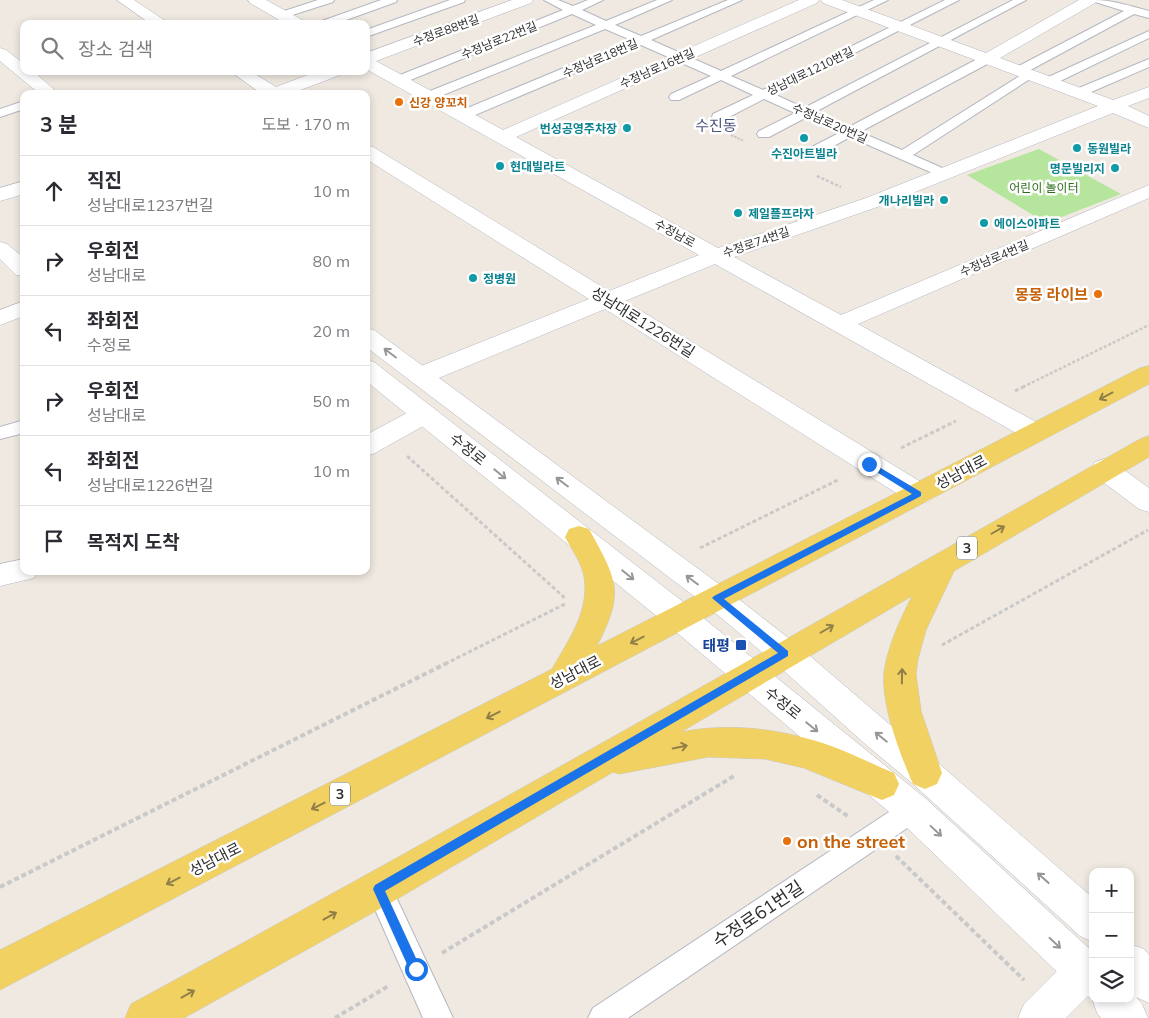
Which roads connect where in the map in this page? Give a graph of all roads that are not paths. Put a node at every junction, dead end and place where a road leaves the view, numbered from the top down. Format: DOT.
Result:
graph roads {
  1 [pos="124,0"];
  2 [pos="258,0"];
  3 [pos="329,0"];
  4 [pos="392,0"];
  5 [pos="460,0"];
  6 [pos="526,0"];
  7 [pos="549,0"];
  8 [pos="598,0"];
  9 [pos="667,0"];
  10 [pos="737,0"];
  11 [pos="812,0"];
  12 [pos="828,0"];
  13 [pos="884,0"];
  14 [pos="954,0"];
  15 [pos="1021,0"];
  16 [pos="1090,0"];
  17 [pos="1099,0"];
  18 [pos="1149,5"];
  19 [pos="572,10"];
  20 [pos="1135,11"];
  21 [pos="860,12"];
  22 [pos="282,15"];
  23 [pos="1149,15"];
  24 [pos="156,20"];
  25 [pos="291,20"];
  26 [pos="334,20"];
  27 [pos="605,25"];
  28 [pos="902,27"];
  29 [pos="370,33"];
  30 [pos="1149,34"];
  31 [pos="641,41"];
  32 [pos="943,42"];
  33 [pos="0,53"];
  34 [pos="370,58"];
  35 [pos="681,58"];
  36 [pos="987,59"];
  37 [pos="370,62"];
  38 [pos="1149,63"];
  39 [pos="20,69"];
  40 [pos="1024,73"];
  41 [pos="27,75"];
  42 [pos="244,75"];
  43 [pos="324,75"];
  44 [pos="722,76"];
  45 [pos="399,80"];
  46 [pos="1048,82"];
  47 [pos="46,90"];
  48 [pos="268,90"];
  49 [pos="284,90"];
  50 [pos="1149,92"];
  51 [pos="1078,93"];
  52 [pos="763,94"];
  53 [pos="429,96"];
  54 [pos="676,98"];
  55 [pos="20,99"];
  56 [pos="1113,106"];
  57 [pos="0,113"];
  58 [pos="806,113"];
  59 [pos="463,116"];
  60 [pos="718,117"];
  61 [pos="1149,123"];
  62 [pos="849,132"];
  63 [pos="764,134"];
  64 [pos="502,137"];
  65 [pos="370,153"];
  66 [pos="807,155"];
  67 [pos="902,156"];
  68 [pos="944,174"];
  69 [pos="20,188"];
  70 [pos="1149,191"];
  71 [pos="0,195"];
  72 [pos="0,248"];
  73 [pos="716,256"];
  74 [pos="20,266"];
  75 [pos="608,301"];
  76 [pos="20,310"];
  77 [pos="0,318"];
  78 [pos="838,324"];
  79 [pos="370,338"];
  80 [pos="370,371"];
  81 [pos="1149,374"];
  82 [pos="420,376"];
  83 [pos="425,414"];
  84 [pos="20,427"];
  85 [pos="0,433"];
  86 [pos="1036,433"];
  87 [pos="376,442"];
  88 [pos="1149,445"];
  89 [pos="1104,469"];
  90 [pos="919,494"];
  91 [pos="1149,502"];
  92 [pos="579,536"];
  93 [pos="945,561"];
  94 [pos="20,571"];
  95 [pos="0,575"];
  96 [pos="717,598"];
  97 [pos="680,617"];
  98 [pos="785,653"];
  99 [pos="750,676"];
  100 [pos="563,678"];
  101 [pos="598,763"];
  102 [pos="925,773"];
  103 [pos="882,784"];
  104 [pos="913,810"];
  105 [pos="379,889"];
  106 [pos="1089,919"];
  107 [pos="1134,966"];
  108 [pos="0,971"];
  109 [pos="1089,975"];
  110 [pos="1149,982"];
  111 [pos="1115,1003"];
  112 [pos="1045,1012"];
  113 [pos="145,1018"];
  114 [pos="438,1018"];
  115 [pos="603,1018"];
  116 [pos="1128,1018"];
  1 -- 24 [label="street"];
  2 -- 22 [label="street"];
  3 -- 22 [label="lane"];
  4 -- 26 [label="lane"];
  5 -- 29 [label="lane"];
  6 -- 34 [label="street, 수정로88번길"];
  7 -- 19 [label="lane, 수정남로20번길"];
  8 -- 19 [label="lane, 수정남로22번길"];
  9 -- 27 [label="lane"];
  10 -- 31 [label="lane, 수정남로18번길"];
  11 -- 35 [label="street, 수정남로16번길"];
  12 -- 21 [label="street"];
  13 -- 21 [label="lane"];
  14 -- 28 [label="lane, 성남대로1210번길"];
  15 -- 32 [label="lane"];
  16 -- 36 [label="street"];
  17 -- 20 [label="lane"];
  18 -- 20 [label="lane"];
  19 -- 27 [label="lane, 수정남로20번길"];
  19 -- 45 [label="lane, 수정남로22번길"];
  20 -- 23 [label="lane"];
  20 -- 40 [label="lane"];
  21 -- 28 [label="street"];
  21 -- 44 [label="lane"];
  22 -- 25 [label="street"];
  27 -- 31 [label="lane, 수정남로20번길"];
  27 -- 53 [label="lane"];
  28 -- 32 [label="street"];
  28 -- 52 [label="lane, 성남대로1210번길"];
  30 -- 46 [label="lane"];
  31 -- 35 [label="lane, 수정남로20번길"];
  31 -- 59 [label="lane, 수정남로18번길"];
  32 -- 36 [label="street"];
  32 -- 58 [label="lane"];
  33 -- 39 [label="street"];
  35 -- 44 [label="lane, 수정남로20번길"];
  35 -- 64 [label="street, 수정남로16번길"];
  36 -- 40 [label="street"];
  36 -- 62 [label="lane"];
  37 -- 45 [label="street, 수정남로"];
  38 -- 51 [label="lane"];
  40 -- 46 [label="street"];
  40 -- 67 [label="lane"];
  41 -- 47 [label="street"];
  42 -- 48 [label="street"];
  43 -- 49 [label="street"];
  44 -- 52 [label="lane, 수정남로20번길"];
  44 -- 54 [label="lane"];
  45 -- 53 [label="street, 수정남로"];
  46 -- 51 [label="street"];
  50 -- 56 [label="street, 수정로74번길"];
  51 -- 56 [label="street"];
  52 -- 58 [label="lane, 수정남로20번길"];
  52 -- 60 [label="lane, 성남대로1210번길"];
  53 -- 59 [label="street, 수정남로"];
  55 -- 57 [label="lane"];
  56 -- 61 [label="street"];
  56 -- 68 [label="street, 수정로74번길"];
  58 -- 62 [label="lane, 수정남로20번길"];
  58 -- 63 [label="lane"];
  59 -- 64 [label="street, 수정남로"];
  62 -- 66 [label="lane"];
  62 -- 67 [label="lane, 수정남로20번길"];
  64 -- 73 [label="street, 수정남로"];
  65 -- 75 [label="street, 성남대로1226번길"];
  67 -- 68 [label="lane, 수정남로20번길"];
  68 -- 73 [label="street, 수정로74번길"];
  69 -- 71 [label="street"];
  70 -- 78 [label="street, 수정남로4번길"];
  72 -- 74 [label="street"];
  73 -- 75 [label="street, 수정로74번길"];
  73 -- 78 [label="street, 수정남로"];
  75 -- 82 [label="street, 수정로74번길"];
  75 -- 90 [label="street, 성남대로1226번길"];
  76 -- 77 [label="street"];
  78 -- 86 [label="street, 수정남로"];
  82 -- 79 [label="street, 수정로, one-way"];
  80 -- 83 [label="street, 수정로"];
  81 -- 86 [label="main road, 성남대로 / 3, one-way"];
  96 -- 82 [label="street, 수정로, one-way"];
  83 -- 87 [label="street"];
  83 -- 92 [label="street, 수정로, one-way"];
  84 -- 85 [label="lane"];
  86 -- 90 [label="main road, 성남대로 / 3"];
  88 -- 89 [label="main road, 3"];
  89 -- 91 [label="street"];
  93 -- 89 [label="main road, 3, one-way"];
  90 -- 96 [label="main road, 성남대로 / 3"];
  92 -- 97 [label="street, 수정로, one-way"];
  92 -- 100 [label="main road"];
  98 -- 93 [label="main road, 3, one-way"];
  102 -- 93 [label="main road, one-way"];
  94 -- 95 [label="street"];
  96 -- 97 [label="main road, 성남대로 / 3"];
  96 -- 98 [label="street, 수정로"];
  97 -- 99 [label="street, 수정로"];
  97 -- 100 [label="main road, 성남대로 / 3, one-way"];
  98 -- 99 [label="main road, 3"];
  102 -- 98 [label="street, 수정로, one-way"];
  99 -- 101 [label="main road, 3"];
  99 -- 103 [label="street, 수정로, one-way"];
  100 -- 108 [label="main road, 성남대로 / 3, one-way"];
  101 -- 103 [label="main road, one-way"];
  101 -- 105 [label="main road, 3"];
  106 -- 102 [label="street, 수정로, one-way"];
  103 -- 104 [label="street, 수정로"];
  104 -- 109 [label="street, 수정로, one-way"];
  104 -- 115 [label="lane, 수정로61번길"];
  113 -- 105 [label="main road, 3, one-way"];
  105 -- 114 [label="lane"];
  107 -- 110 [label="street"];
  109 -- 112 [label="street"];
  111 -- 116 [label="street"];
}
